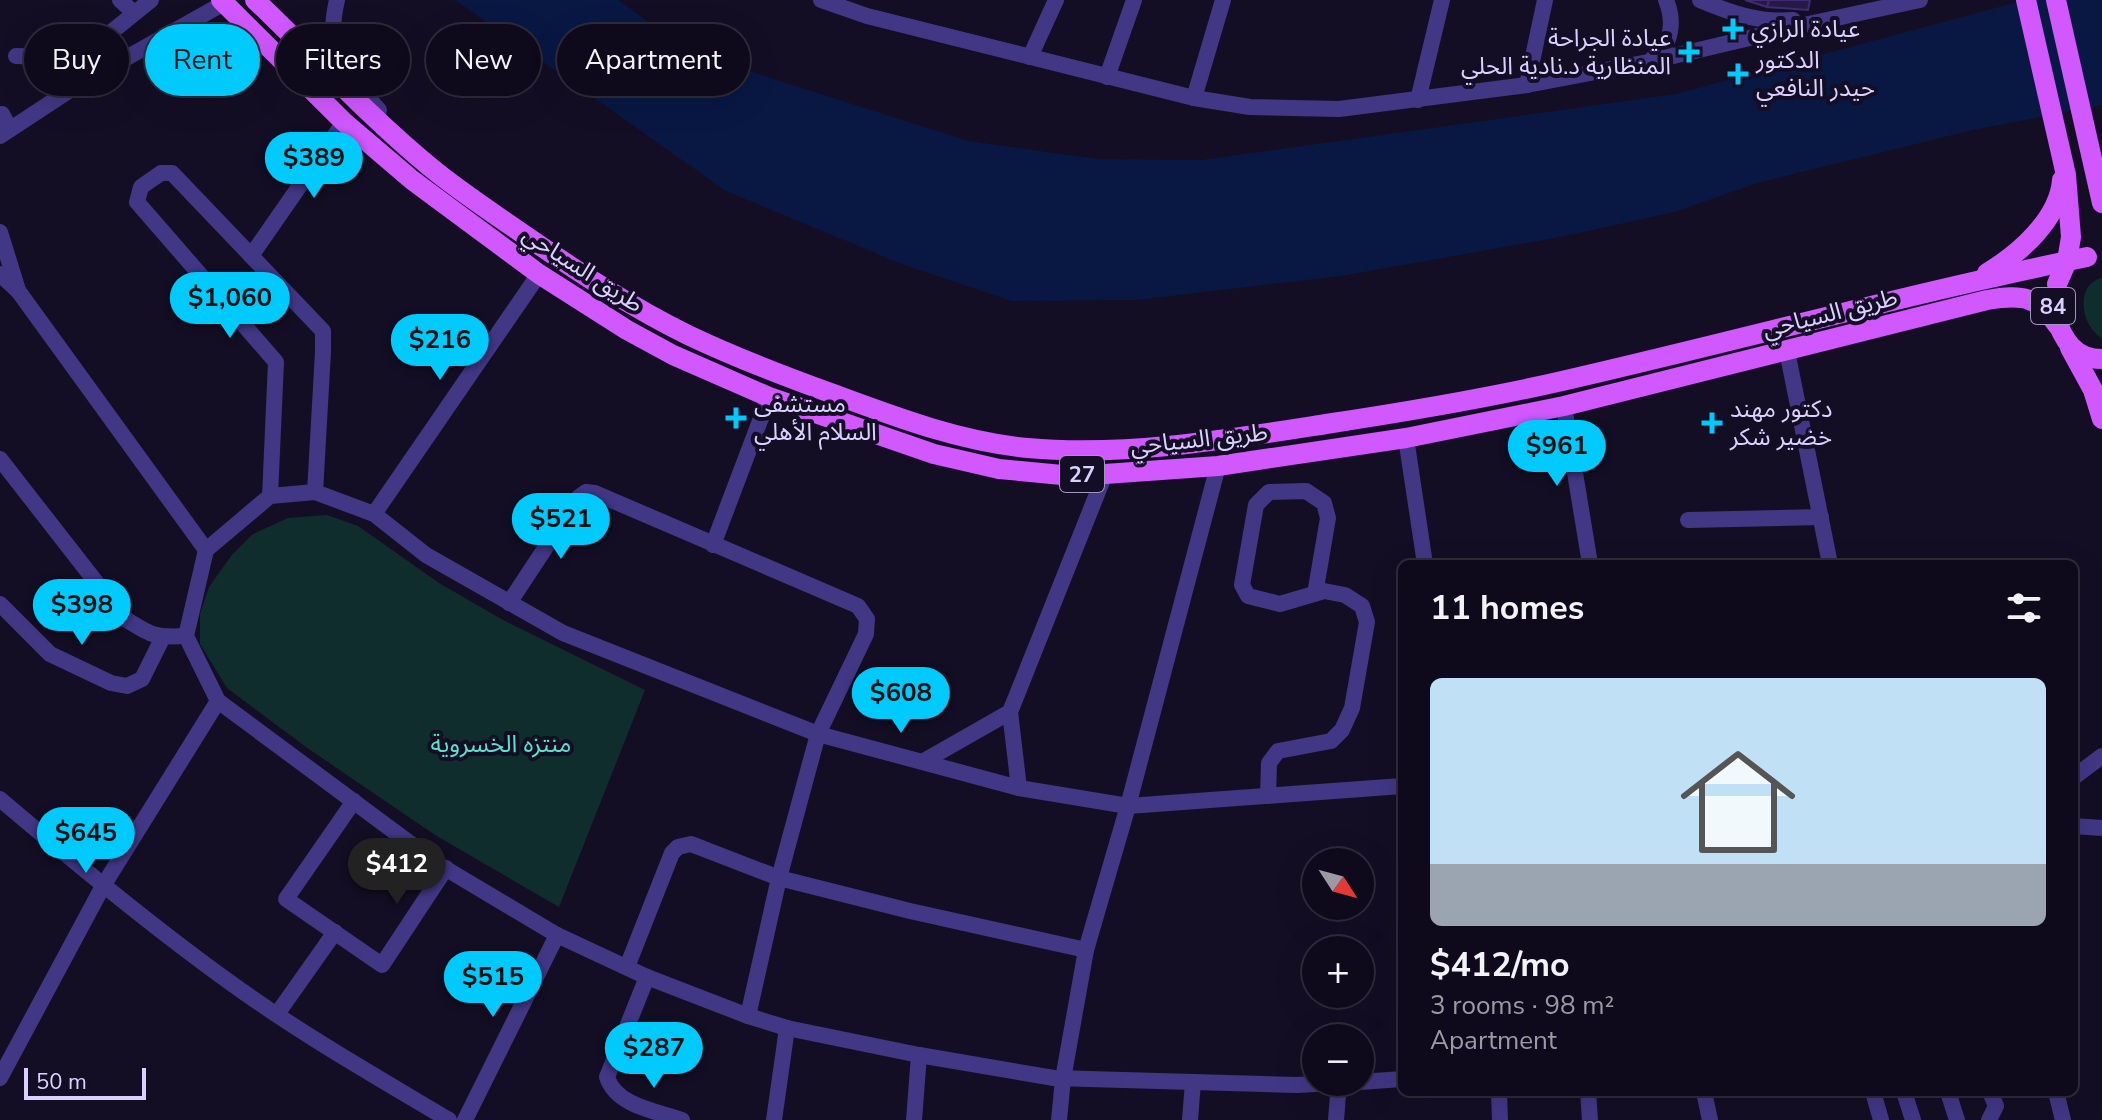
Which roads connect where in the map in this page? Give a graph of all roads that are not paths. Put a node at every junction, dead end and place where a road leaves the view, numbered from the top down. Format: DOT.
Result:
graph roads {
  1 [pos="120,0"];
  2 [pos="151,0"];
  3 [pos="255,0"];
  4 [pos="337,0"];
  5 [pos="821,0"];
  6 [pos="1056,0"];
  7 [pos="1134,0"];
  8 [pos="1223,0"];
  9 [pos="1442,0"];
  10 [pos="1545,0"];
  11 [pos="1666,0"];
  12 [pos="1700,0"];
  13 [pos="1920,0"];
  14 [pos="2026,0"];
  15 [pos="2056,0"];
  16 [pos="223,2"];
  17 [pos="870,8"];
  18 [pos="134,13"];
  19 [pos="1839,19"];
  20 [pos="16,56"];
  21 [pos="1030,57"];
  22 [pos="1648,62"];
  23 [pos="1107,77"];
  24 [pos="1527,85"];
  25 [pos="1194,98"];
  26 [pos="1418,100"];
  27 [pos="344,122"];
  28 [pos="4,126"];
  29 [pos="2061,153"];
  30 [pos="428,165"];
  31 [pos="2102,203"];
  32 [pos="0,232"];
  33 [pos="251,256"];
  34 [pos="2095,256"];
  35 [pos="2067,261"];
  36 [pos="0,274"];
  37 [pos="539,274"];
  38 [pos="1964,283"];
  39 [pos="2057,284"];
  40 [pos="19,292"];
  41 [pos="2063,335"];
  42 [pos="1787,351"];
  43 [pos="2102,359"];
  44 [pos="769,397"];
  45 [pos="1468,400"];
  46 [pos="1564,406"];
  47 [pos="1363,419"];
  48 [pos="2102,419"];
  49 [pos="1468,425"];
  50 [pos="971,438"];
  51 [pos="1406,438"];
  52 [pos="1004,444"];
  53 [pos="1368,444"];
  54 [pos="0,459"];
  55 [pos="965,461"];
  56 [pos="1218,466"];
  57 [pos="999,469"];
  58 [pos="1105,474"];
  59 [pos="315,492"];
  60 [pos="270,496"];
  61 [pos="374,514"];
  62 [pos="1821,517"];
  63 [pos="1688,520"];
  64 [pos="713,545"];
  65 [pos="206,550"];
  66 [pos="1424,560"];
  67 [pos="1589,560"];
  68 [pos="1829,560"];
  69 [pos="1315,594"];
  70 [pos="509,603"];
  71 [pos="0,604"];
  72 [pos="186,636"];
  73 [pos="163,637"];
  74 [pos="218,701"];
  75 [pos="1010,712"];
  76 [pos="818,734"];
  77 [pos="2102,756"];
  78 [pos="924,761"];
  79 [pos="2078,774"];
  80 [pos="1398,786"];
  81 [pos="1019,788"];
  82 [pos="1268,796"];
  83 [pos="0,799"];
  84 [pos="354,801"];
  85 [pos="1128,806"];
  86 [pos="2078,826"];
  87 [pos="2102,828"];
  88 [pos="446,868"];
  89 [pos="779,878"];
  90 [pos="103,886"];
  91 [pos="335,932"];
  92 [pos="557,935"];
  93 [pos="1086,950"];
  94 [pos="627,967"];
  95 [pos="647,977"];
  96 [pos="277,1014"];
  97 [pos="748,1016"];
  98 [pos="787,1028"];
  99 [pos="919,1055"];
  100 [pos="0,1078"];
  101 [pos="1063,1079"];
  102 [pos="1398,1079"];
  103 [pos="1374,1081"];
  104 [pos="1193,1082"];
  105 [pos="1302,1085"];
  106 [pos="1338,1096"];
  107 [pos="1499,1096"];
  108 [pos="1588,1096"];
  109 [pos="1705,1096"];
  110 [pos="1874,1096"];
  111 [pos="1905,1096"];
  112 [pos="1949,1096"];
  113 [pos="1992,1096"];
  114 [pos="2057,1096"];
  115 [pos="449,1120"];
  116 [pos="465,1120"];
  117 [pos="682,1120"];
  118 [pos="774,1120"];
  119 [pos="914,1120"];
  120 [pos="1059,1120"];
  121 [pos="1190,1120"];
  122 [pos="1336,1120"];
  123 [pos="1500,1120"];
  124 [pos="1590,1120"];
  125 [pos="1710,1120"];
  126 [pos="1881,1120"];
  127 [pos="1913,1120"];
  128 [pos="1957,1120"];
  129 [pos="1989,1120"];
  130 [pos="2063,1120"];
  1 -- 18 [label="street"];
  2 -- 18 [label="street"];
  3 -- 30 [label="main road, طريق السياحي / 27"];
  4 -- 30 [label="street"];
  5 -- 17 [label="street"];
  6 -- 21 [label="street"];
  7 -- 23 [label="street"];
  8 -- 25 [label="street"];
  9 -- 26 [label="street"];
  10 -- 24 [label="street"];
  11 -- 22 [label="street"];
  12 -- 19 [label="street"];
  13 -- 19 [label="street"];
  14 -- 29 [label="main road, 84"];
  15 -- 31 [label="main road"];
  16 -- 27 [label="main road, طريق السياحي / 27"];
  16 -- 28 [label="street"];
  17 -- 21 [label="street"];
  18 -- 20 [label="street"];
  19 -- 22 [label="street"];
  21 -- 23 [label="street"];
  22 -- 24 [label="street"];
  23 -- 25 [label="street"];
  24 -- 26 [label="street"];
  25 -- 26 [label="street"];
  27 -- 33 [label="street"];
  27 -- 37 [label="main road, طريق السياحي / 27"];
  29 -- 35 [label="main road, 84"];
  29 -- 38 [label="main road"];
  30 -- 50 [label="main road, طريق السياحي / 27"];
  32 -- 40 [label="street"];
  33 -- 59 [label="street"];
  33 -- 60 [label="street"];
  34 -- 35 [label="main road, طريق السياحي / 27"];
  34 -- 39 [label="main road, 84"];
  35 -- 38 [label="main road, طريق السياحي / 27"];
  35 -- 39 [label="main road, 84"];
  36 -- 40 [label="street"];
  37 -- 44 [label="main road, طريق السياحي / 27"];
  37 -- 61 [label="street"];
  38 -- 45 [label="main road, طريق السياحي / 27"];
  39 -- 41 [label="main road, 84"];
  40 -- 65 [label="street"];
  41 -- 42 [label="main road, طريق السياحي / 27"];
  41 -- 43 [label="main road, 84"];
  41 -- 48 [label="main road, 84"];
  42 -- 46 [label="main road, طريق السياحي / 27"];
  42 -- 62 [label="street"];
  44 -- 55 [label="main road, طريق السياحي / 27"];
  44 -- 64 [label="street"];
  45 -- 47 [label="main road, طريق السياحي / 27"];
  45 -- 49 [label="main road"];
  46 -- 49 [label="main road, طريق السياحي / 27"];
  46 -- 67 [label="street"];
  47 -- 52 [label="main road, طريق السياحي / 27"];
  47 -- 53 [label="main road"];
  49 -- 51 [label="main road, طريق السياحي / 27"];
  50 -- 52 [label="main road, طريق السياحي / 27"];
  50 -- 55 [label="main road"];
  51 -- 53 [label="main road, طريق السياحي / 27"];
  51 -- 66 [label="street"];
  52 -- 57 [label="main road"];
  53 -- 56 [label="main road, طريق السياحي / 27"];
  54 -- 73 [label="street"];
  55 -- 57 [label="main road, طريق السياحي / 27"];
  56 -- 58 [label="main road, طريق السياحي / 27"];
  56 -- 85 [label="street"];
  57 -- 58 [label="main road, طريق السياحي / 27"];
  58 -- 75 [label="street"];
  59 -- 60 [label="street"];
  59 -- 61 [label="street"];
  60 -- 65 [label="street"];
  61 -- 70 [label="street"];
  62 -- 63 [label="street"];
  62 -- 68 [label="street"];
  64 -- 70 [label="street"];
  64 -- 76 [label="street"];
  65 -- 72 [label="street"];
  69 -- 69 [label="street"];
  69 -- 82 [label="street"];
  70 -- 76 [label="street"];
  71 -- 73 [label="street"];
  72 -- 73 [label="street"];
  72 -- 74 [label="street"];
  74 -- 84 [label="street"];
  74 -- 90 [label="street"];
  75 -- 78 [label="street"];
  75 -- 81 [label="street"];
  76 -- 78 [label="street"];
  76 -- 89 [label="street"];
  77 -- 79 [label="street"];
  78 -- 81 [label="street"];
  80 -- 82 [label="street"];
  81 -- 85 [label="street"];
  82 -- 85 [label="street"];
  83 -- 90 [label="street"];
  84 -- 88 [label="street"];
  84 -- 91 [label="street"];
  85 -- 93 [label="street"];
  86 -- 87 [label="street"];
  88 -- 91 [label="street"];
  88 -- 92 [label="street"];
  89 -- 93 [label="street"];
  89 -- 94 [label="street"];
  89 -- 97 [label="street"];
  90 -- 96 [label="street"];
  90 -- 100 [label="street"];
  91 -- 96 [label="street"];
  92 -- 94 [label="street"];
  92 -- 116 [label="street"];
  93 -- 101 [label="street"];
  94 -- 95 [label="street"];
  95 -- 97 [label="street"];
  95 -- 117 [label="street"];
  96 -- 115 [label="street"];
  97 -- 98 [label="street"];
  98 -- 99 [label="street"];
  98 -- 118 [label="street"];
  99 -- 101 [label="street"];
  99 -- 119 [label="street"];
  101 -- 104 [label="street"];
  101 -- 120 [label="street"];
  102 -- 103 [label="street"];
  104 -- 105 [label="street"];
  104 -- 121 [label="street"];
  106 -- 122 [label="street"];
  107 -- 123 [label="street"];
  108 -- 124 [label="street"];
  109 -- 125 [label="street"];
  110 -- 126 [label="street"];
  111 -- 127 [label="street"];
  112 -- 128 [label="street"];
  113 -- 129 [label="street"];
  114 -- 130 [label="street"];
}
